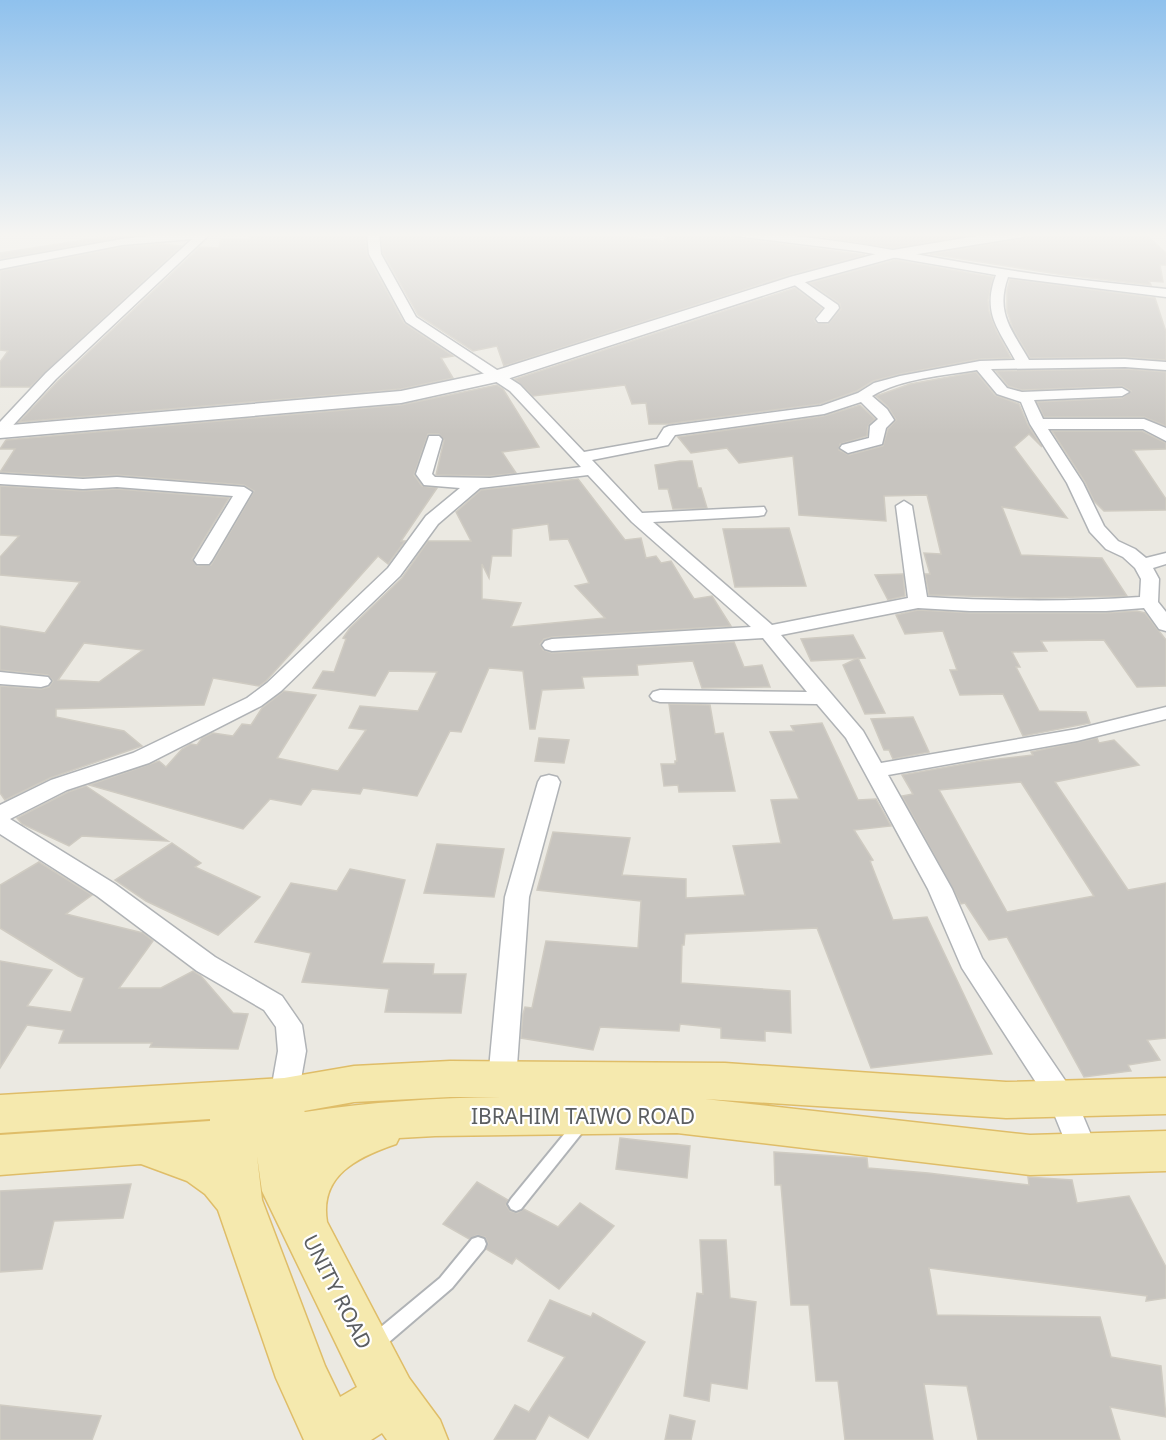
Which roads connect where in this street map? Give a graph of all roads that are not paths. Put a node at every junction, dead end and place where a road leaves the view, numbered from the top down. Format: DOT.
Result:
graph roads {
  1 [pos="133,300"];
  2 [pos="401,300"];
  3 [pos="733,300"];
  4 [pos="823,300"];
  5 [pos="996,300"];
  6 [pos="823,319"];
  7 [pos="1024,364"];
  8 [pos="980,365"];
  9 [pos="1166,366"];
  10 [pos="495,377"];
  11 [pos="1122,392"];
  12 [pos="864,396"];
  13 [pos="1022,396"];
  14 [pos="1038,424"];
  15 [pos="0,431"];
  16 [pos="1166,436"];
  17 [pos="434,439"];
  18 [pos="848,448"];
  19 [pos="586,464"];
  20 [pos="0,479"];
  21 [pos="476,483"];
  22 [pos="904,506"];
  23 [pos="758,511"];
  24 [pos="638,518"];
  25 [pos="1166,558"];
  26 [pos="203,560"];
  27 [pos="1143,565"];
  28 [pos="918,602"];
  29 [pos="1149,602"];
  30 [pos="1166,626"];
  31 [pos="768,632"];
  32 [pos="552,645"];
  33 [pos="0,678"];
  34 [pos="41,681"];
  35 [pos="660,696"];
  36 [pos="822,699"];
  37 [pos="1166,713"];
  38 [pos="874,771"];
  39 [pos="549,782"];
  40 [pos="0,814"];
  41 [pos="0,823"];
  42 [pos="502,1080"];
  43 [pos="1166,1096"];
  44 [pos="1063,1100"];
  45 [pos="0,1114"];
  46 [pos="589,1114"];
  47 [pos="283,1116"];
  48 [pos="435,1117"];
  49 [pos="233,1119"];
  50 [pos="127,1146"];
  51 [pos="1166,1151"];
  52 [pos="1084,1154"];
  53 [pos="0,1155"];
  54 [pos="238,1200"];
  55 [pos="516,1204"];
  56 [pos="303,1226"];
  57 [pos="478,1244"];
  58 [pos="366,1350"];
  59 [pos="390,1397"];
  60 [pos="332,1437"];
  61 [pos="420,1440"];
  1 -- 15 [label="street"];
  2 -- 10 [label="street"];
  3 -- 10 [label="street"];
  4 -- 6 [label="street"];
  5 -- 7 [label="street"];
  7 -- 8 [label="street"];
  7 -- 9 [label="street"];
  8 -- 12 [label="street"];
  8 -- 13 [label="street"];
  10 -- 15 [label="street"];
  10 -- 19 [label="street"];
  11 -- 13 [label="street"];
  12 -- 18 [label="street"];
  12 -- 19 [label="street"];
  13 -- 14 [label="street"];
  14 -- 16 [label="street"];
  14 -- 27 [label="street"];
  17 -- 21 [label="street"];
  19 -- 21 [label="street"];
  19 -- 24 [label="street"];
  20 -- 26 [label="street"];
  21 -- 40 [label="street"];
  22 -- 28 [label="street"];
  23 -- 24 [label="street"];
  24 -- 31 [label="street"];
  25 -- 27 [label="street"];
  27 -- 29 [label="street"];
  28 -- 29 [label="street"];
  28 -- 31 [label="street"];
  29 -- 30 [label="street"];
  31 -- 32 [label="street"];
  31 -- 36 [label="street"];
  33 -- 34 [label="street"];
  35 -- 36 [label="street"];
  36 -- 38 [label="street"];
  37 -- 38 [label="street"];
  38 -- 44 [label="street"];
  39 -- 42 [label="street"];
  41 -- 47 [label="street"];
  42 -- 44 [label="main road, IBRAHIM TAIWO ROAD"];
  42 -- 47 [label="main road, IBRAHIM TAIWO ROAD"];
  43 -- 44 [label="main road, IBRAHIM TAIWO ROAD"];
  44 -- 52 [label="street"];
  45 -- 49 [label="main road, IBRAHIM TAIWO ROAD"];
  46 -- 48 [label="main road, IBRAHIM TAIWO ROAD"];
  46 -- 52 [label="main road, IBRAHIM TAIWO ROAD"];
  46 -- 55 [label="lane"];
  47 -- 48 [label="main road, IBRAHIM TAIWO ROAD"];
  47 -- 49 [label="main road, IBRAHIM TAIWO ROAD"];
  47 -- 56 [label="main road, UNITY ROAD"];
  48 -- 56 [label="main road"];
  49 -- 50 [label="main road, IBRAHIM TAIWO ROAD"];
  49 -- 54 [label="main road"];
  50 -- 53 [label="main road, IBRAHIM TAIWO ROAD"];
  50 -- 54 [label="main road"];
  51 -- 52 [label="main road, IBRAHIM TAIWO ROAD"];
  54 -- 60 [label="main road"];
  56 -- 58 [label="main road, UNITY ROAD"];
  57 -- 58 [label="lane"];
  58 -- 59 [label="main road, UNITY ROAD"];
  59 -- 60 [label="main road"];
  59 -- 61 [label="main road, UNITY ROAD"];
}
